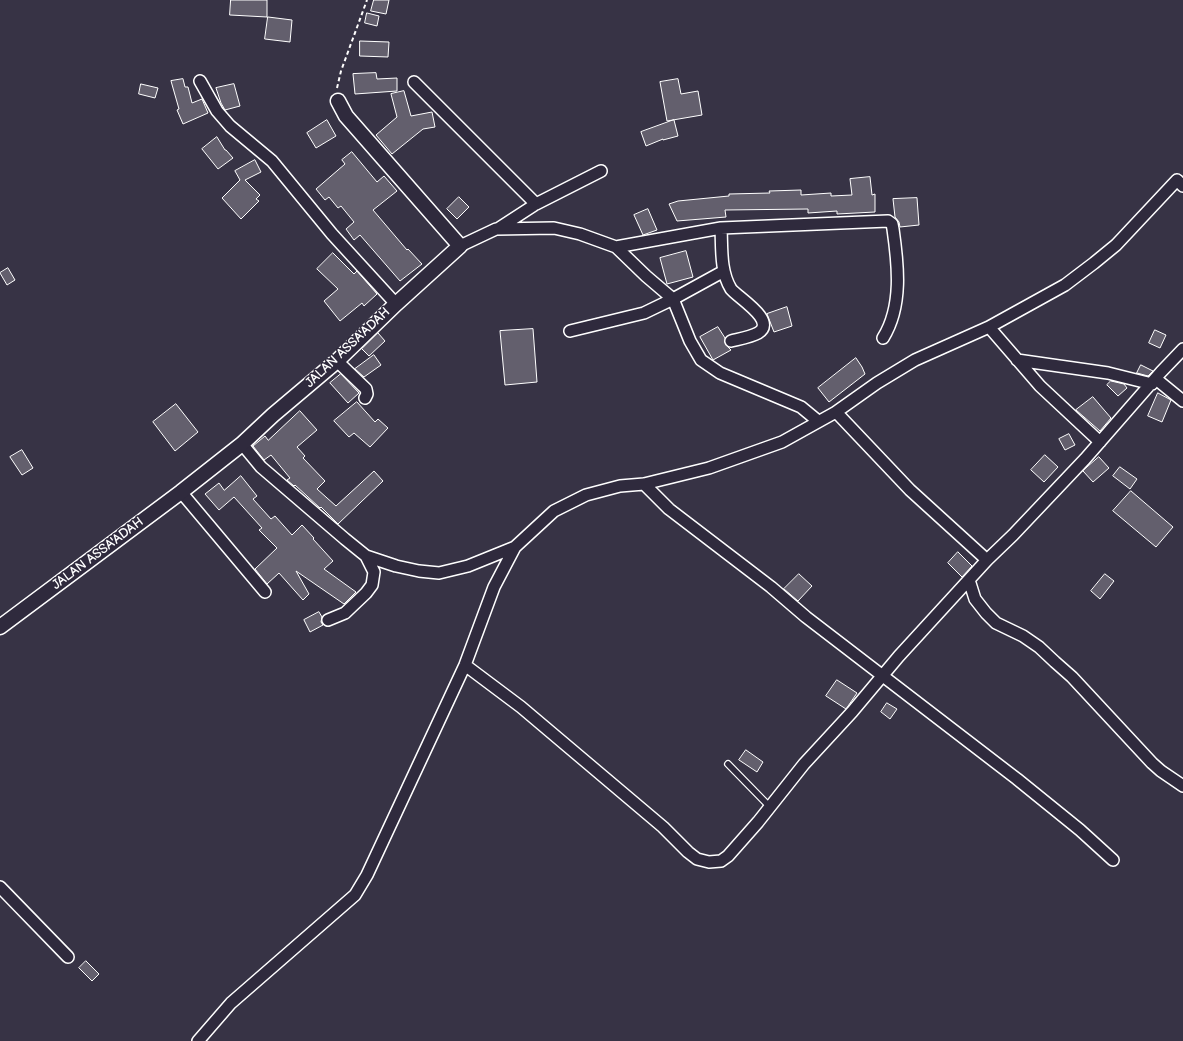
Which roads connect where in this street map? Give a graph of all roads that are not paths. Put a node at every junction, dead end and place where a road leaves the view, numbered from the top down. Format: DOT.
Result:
graph roads {
  1 [pos="200,81"];
  2 [pos="414,82"];
  3 [pos="338,101"];
  4 [pos="601,171"];
  5 [pos="1181,180"];
  6 [pos="536,204"];
  7 [pos="721,228"];
  8 [pos="496,229"];
  9 [pos="460,246"];
  10 [pos="616,247"];
  11 [pos="724,271"];
  12 [pos="673,299"];
  13 [pos="396,304"];
  14 [pos="989,327"];
  15 [pos="570,331"];
  16 [pos="883,338"];
  17 [pos="731,341"];
  18 [pos="1183,349"];
  19 [pos="1016,360"];
  20 [pos="337,361"];
  21 [pos="1154,381"];
  22 [pos="365,398"];
  23 [pos="1183,401"];
  24 [pos="836,412"];
  25 [pos="818,422"];
  26 [pos="1100,442"];
  27 [pos="242,444"];
  28 [pos="644,484"];
  29 [pos="181,492"];
  30 [pos="515,547"];
  31 [pos="366,556"];
  32 [pos="987,560"];
  33 [pos="969,580"];
  34 [pos="265,592"];
  35 [pos="328,620"];
  36 [pos="0,627"];
  37 [pos="465,665"];
  38 [pos="883,675"];
  39 [pos="728,764"];
  40 [pos="1183,786"];
  41 [pos="770,807"];
  42 [pos="1113,860"];
  43 [pos="0,887"];
  44 [pos="68,957"];
  45 [pos="198,1041"];
  1 -- 13 [label="street"];
  2 -- 6 [label="street"];
  3 -- 9 [label="street"];
  4 -- 6 [label="street"];
  5 -- 14 [label="street"];
  6 -- 8 [label="street"];
  7 -- 10 [label="street"];
  7 -- 11 [label="street"];
  7 -- 16 [label="street"];
  8 -- 9 [label="street"];
  8 -- 10 [label="street"];
  9 -- 13 [label="street, JALAN ASSA'ADAH"];
  10 -- 12 [label="street"];
  11 -- 12 [label="street"];
  11 -- 17 [label="street"];
  12 -- 15 [label="street"];
  12 -- 25 [label="street"];
  13 -- 20 [label="street, JALAN ASSA'ADAH"];
  14 -- 19 [label="street"];
  14 -- 24 [label="street"];
  18 -- 21 [label="street"];
  19 -- 21 [label="street"];
  19 -- 26 [label="street"];
  20 -- 22 [label="street"];
  20 -- 27 [label="street, JALAN ASSA'ADAH"];
  21 -- 23 [label="street"];
  21 -- 26 [label="street"];
  24 -- 25 [label="street"];
  24 -- 32 [label="street"];
  25 -- 28 [label="street"];
  26 -- 32 [label="street"];
  27 -- 29 [label="street, JALAN ASSA'ADAH"];
  27 -- 31 [label="street"];
  28 -- 30 [label="street"];
  28 -- 38 [label="street"];
  29 -- 34 [label="street"];
  29 -- 36 [label="street, JALAN ASSA'ADAH"];
  30 -- 31 [label="street"];
  30 -- 37 [label="street"];
  31 -- 35 [label="street"];
  32 -- 33 [label="street"];
  33 -- 38 [label="street"];
  33 -- 40 [label="street"];
  37 -- 41 [label="street"];
  37 -- 45 [label="street"];
  38 -- 41 [label="street"];
  38 -- 42 [label="street"];
  39 -- 41 [label="lane"];
  43 -- 44 [label="street"];
}
